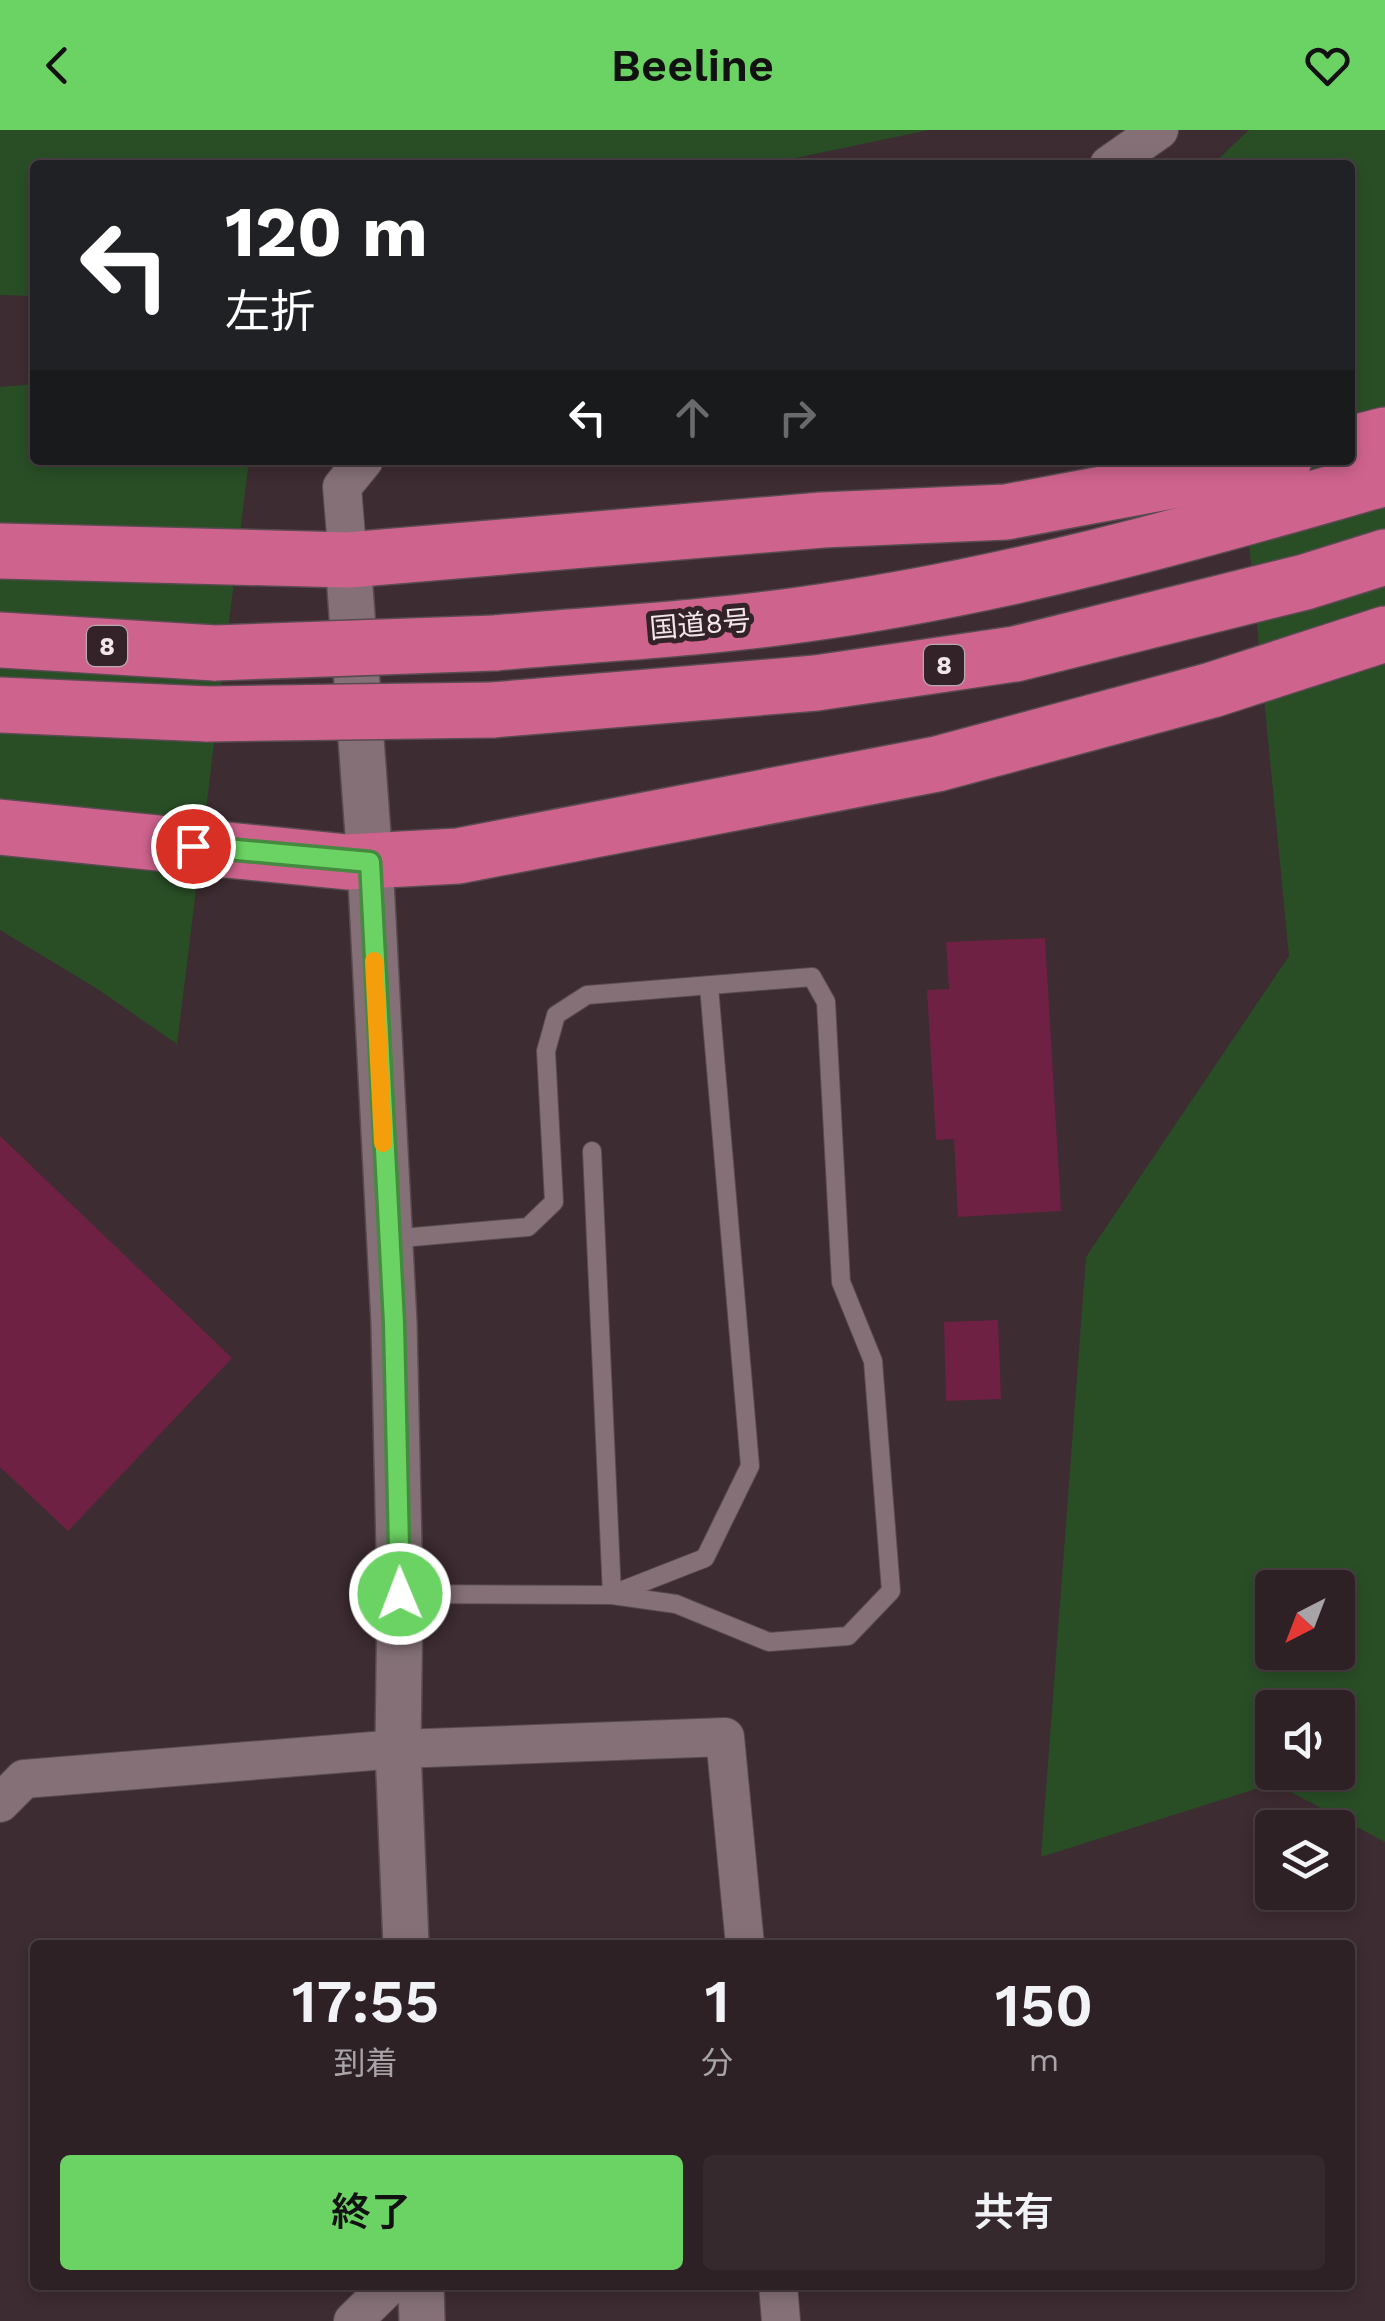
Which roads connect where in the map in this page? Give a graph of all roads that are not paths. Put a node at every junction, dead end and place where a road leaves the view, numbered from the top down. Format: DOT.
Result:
graph roads {
  1 [pos="1159,130"];
  2 [pos="1116,160"];
  3 [pos="1385,435"];
  4 [pos="1355,443"];
  5 [pos="360,465"];
  6 [pos="1257,465"];
  7 [pos="1385,478"];
  8 [pos="0,551"];
  9 [pos="1385,557"];
  10 [pos="348,560"];
  11 [pos="1385,634"];
  12 [pos="0,640"];
  13 [pos="0,705"];
  14 [pos="0,826"];
  15 [pos="370,862"];
  16 [pos="710,987"];
  17 [pos="592,1151"];
  18 [pos="388,1239"];
  19 [pos="400,1594"];
  20 [pos="612,1594"];
  21 [pos="398,1749"];
  22 [pos="0,1803"];
  23 [pos="406,1940"];
  24 [pos="745,1940"];
  25 [pos="385,2290"];
  26 [pos="420,2290"];
  27 [pos="778,2290"];
  28 [pos="354,2321"];
  29 [pos="422,2321"];
  30 [pos="781,2321"];
  1 -- 2 [label="street"];
  3 -- 4 [label="highway"];
  5 -- 10 [label="street"];
  6 -- 10 [label="highway"];
  7 -- 12 [label="highway, 国道8号 / 8, bridge"];
  8 -- 10 [label="highway"];
  9 -- 13 [label="highway, 8, bridge"];
  10 -- 15 [label="street"];
  11 -- 15 [label="highway"];
  14 -- 15 [label="highway"];
  15 -- 18 [label="street"];
  16 -- 18 [label="lane"];
  16 -- 20 [label="lane"];
  16 -- 20 [label="lane"];
  17 -- 20 [label="lane"];
  18 -- 19 [label="street"];
  19 -- 20 [label="lane"];
  19 -- 21 [label="street"];
  21 -- 22 [label="street"];
  21 -- 23 [label="street"];
  21 -- 24 [label="street"];
  25 -- 28 [label="street"];
  26 -- 29 [label="street"];
  27 -- 30 [label="street"];
}
